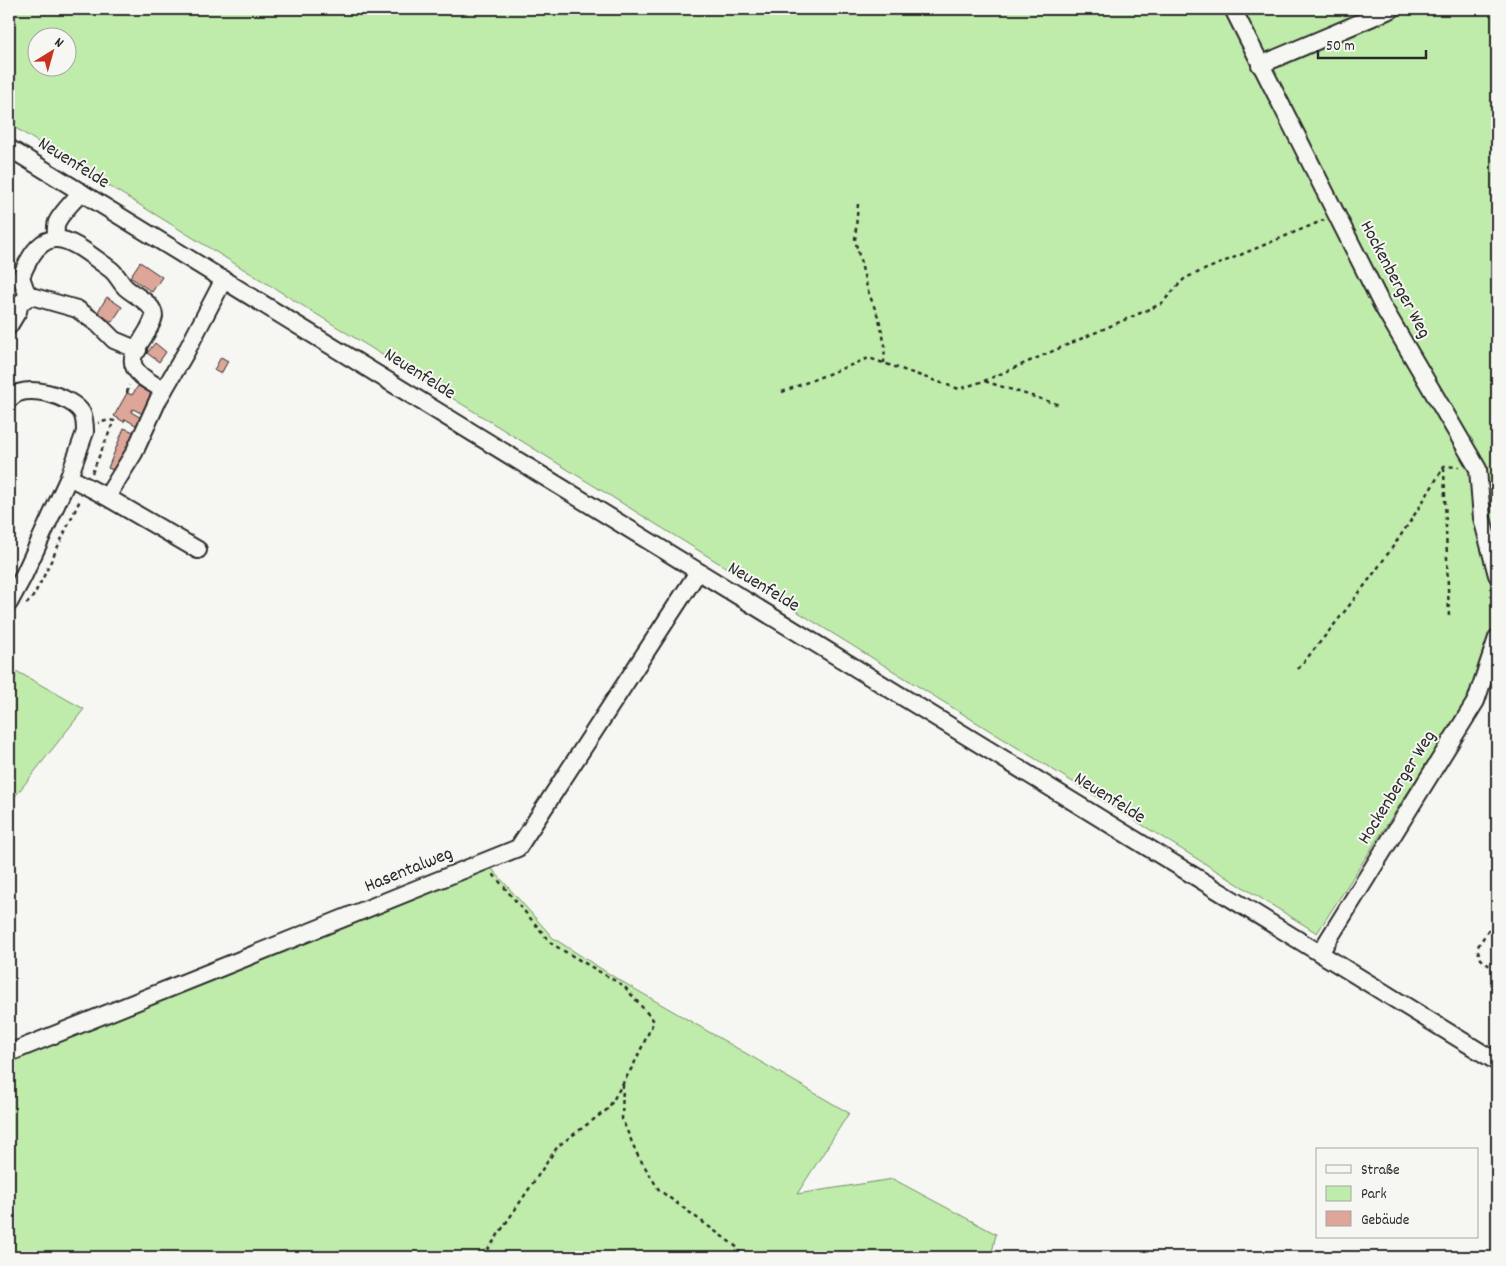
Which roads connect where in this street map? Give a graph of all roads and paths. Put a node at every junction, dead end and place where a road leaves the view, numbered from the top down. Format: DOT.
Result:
graph roads {
  1 [pos="1233,9"];
  2 [pos="1392,9"];
  3 [pos="1260,65"];
  4 [pos="9,148"];
  5 [pos="81,192"];
  6 [pos="858,204"];
  7 [pos="1335,212"];
  8 [pos="56,239"];
  9 [pos="224,279"];
  10 [pos="30,296"];
  11 [pos="9,326"];
  12 [pos="138,350"];
  13 [pos="884,363"];
  14 [pos="984,380"];
  15 [pos="164,390"];
  16 [pos="782,392"];
  17 [pos="9,400"];
  18 [pos="1060,405"];
  19 [pos="1444,466"];
  20 [pos="1478,469"];
  21 [pos="69,477"];
  22 [pos="86,487"];
  23 [pos="105,496"];
  24 [pos="198,550"];
  25 [pos="698,572"];
  26 [pos="1497,575"];
  27 [pos="17,604"];
  28 [pos="1449,617"];
  29 [pos="1497,638"];
  30 [pos="1298,669"];
  31 [pos="484,863"];
  32 [pos="1497,916"];
  33 [pos="1320,953"];
  34 [pos="1497,972"];
  35 [pos="9,1053"];
  36 [pos="1497,1062"];
  37 [pos="634,1064"];
  38 [pos="483,1257"];
  39 [pos="742,1257"];
  1 -- 3 [label="street, Hockenberger Weg"];
  2 -- 3 [label="street"];
  3 -- 7 [label="street, Hockenberger Weg"];
  4 -- 5 [label="street, Neuenfelde"];
  5 -- 8 [label="street"];
  5 -- 9 [label="street, Neuenfelde"];
  6 -- 13 [label="path"];
  7 -- 14 [label="path"];
  7 -- 20 [label="street, Hockenberger Weg"];
  8 -- 10 [label="street"];
  8 -- 12 [label="street"];
  9 -- 15 [label="street"];
  9 -- 25 [label="street, Neuenfelde"];
  10 -- 11 [label="street"];
  10 -- 12 [label="street"];
  12 -- 15 [label="street"];
  13 -- 14 [label="path"];
  13 -- 16 [label="path"];
  14 -- 18 [label="path"];
  15 -- 23 [label="street"];
  17 -- 21 [label="street"];
  19 -- 20 [label="path"];
  19 -- 28 [label="path"];
  19 -- 30 [label="path"];
  20 -- 26 [label="street, Hockenberger Weg"];
  21 -- 22 [label="street"];
  21 -- 27 [label="street"];
  22 -- 23 [label="street"];
  22 -- 27 [label="path"];
  23 -- 24 [label="street"];
  25 -- 31 [label="street, Hasentalweg"];
  25 -- 33 [label="street, Neuenfelde"];
  29 -- 33 [label="street, Hockenberger Weg"];
  31 -- 35 [label="street, Hasentalweg"];
  31 -- 37 [label="path"];
  32 -- 34 [label="path"];
  33 -- 36 [label="street, Neuenfelde"];
  37 -- 38 [label="path"];
  37 -- 39 [label="path"];
}
